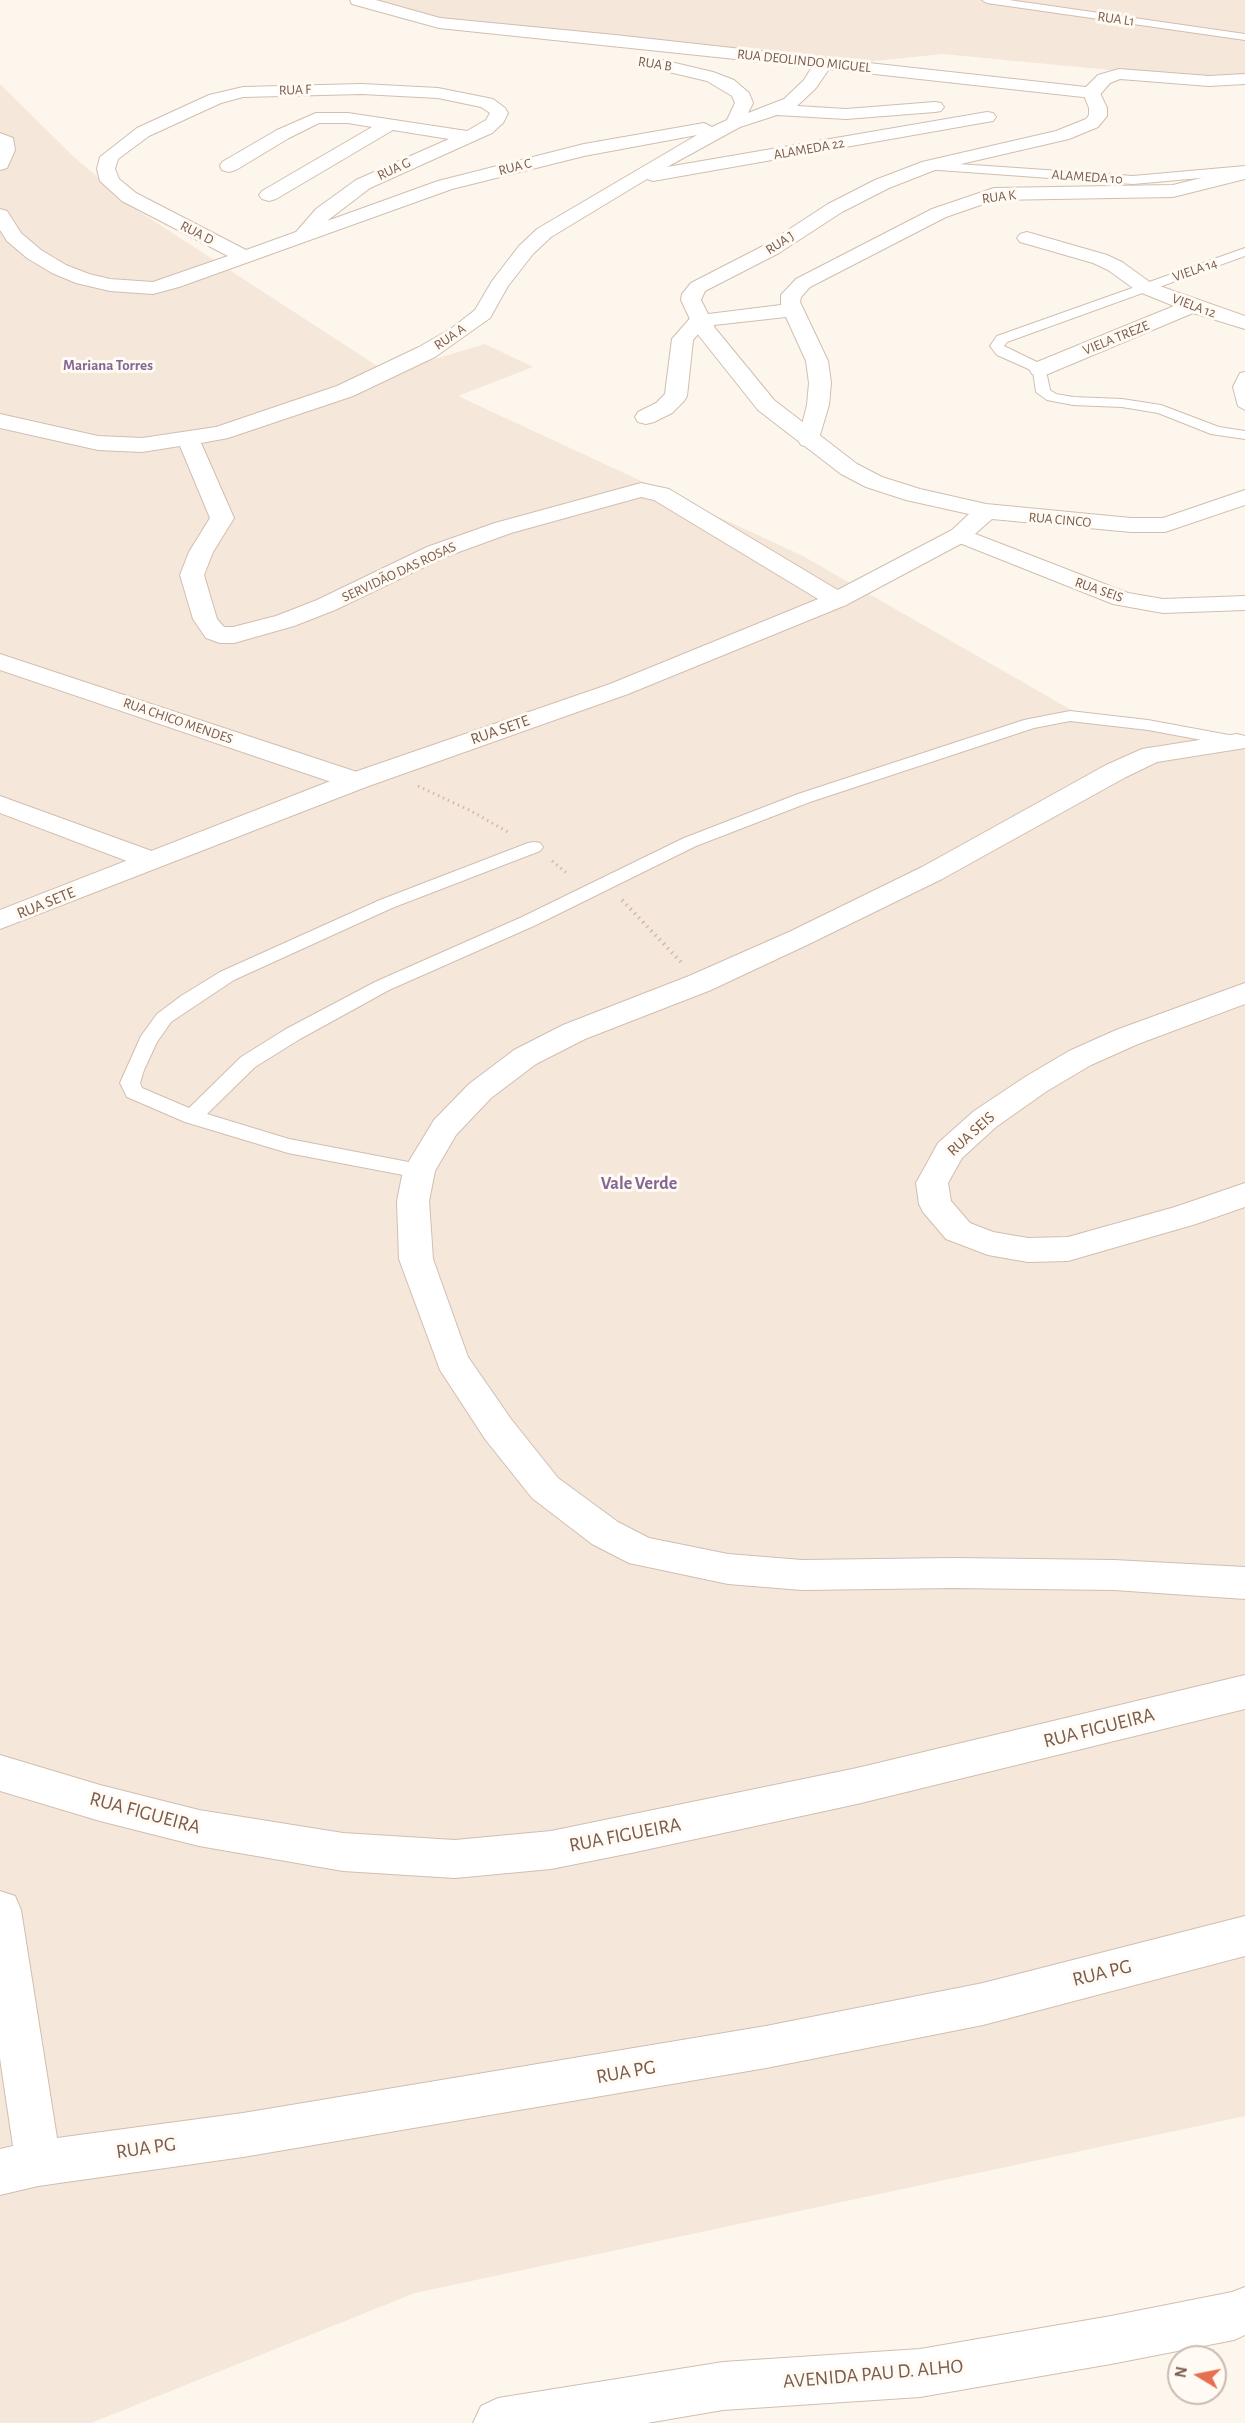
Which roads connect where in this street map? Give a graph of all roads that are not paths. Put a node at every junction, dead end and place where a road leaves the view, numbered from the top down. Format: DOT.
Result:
graph roads {
  1 [pos="358,0"];
  2 [pos="987,0"];
  3 [pos="1245,38"];
  4 [pos="637,61"];
  5 [pos="824,63"];
  6 [pos="1245,79"];
  7 [pos="1092,93"];
  8 [pos="935,107"];
  9 [pos="776,110"];
  10 [pos="987,117"];
  11 [pos="498,118"];
  12 [pos="392,123"];
  13 [pos="734,123"];
  14 [pos="467,136"];
  15 [pos="0,139"];
  16 [pos="0,164"];
  17 [pos="229,166"];
  18 [pos="929,166"];
  19 [pos="106,169"];
  20 [pos="1245,171"];
  21 [pos="630,179"];
  22 [pos="269,195"];
  23 [pos="0,215"];
  24 [pos="302,237"];
  25 [pos="1027,238"];
  26 [pos="1245,252"];
  27 [pos="245,257"];
  28 [pos="1144,287"];
  29 [pos="1192,306"];
  30 [pos="792,310"];
  31 [pos="699,320"];
  32 [pos="1245,323"];
  33 [pos="1041,369"];
  34 [pos="1245,376"];
  35 [pos="1245,406"];
  36 [pos="646,417"];
  37 [pos="0,421"];
  38 [pos="1245,435"];
  39 [pos="188,439"];
  40 [pos="809,440"];
  41 [pos="874,482"];
  42 [pos="1245,497"];
  43 [pos="986,511"];
  44 [pos="960,535"];
  45 [pos="837,600"];
  46 [pos="1245,603"];
  47 [pos="0,662"];
  48 [pos="1241,743"];
  49 [pos="356,781"];
  50 [pos="0,804"];
  51 [pos="534,847"];
  52 [pos="150,860"];
  53 [pos="0,920"];
  54 [pos="1245,993"];
  55 [pos="192,1117"];
  56 [pos="419,1171"];
  57 [pos="1245,1195"];
  58 [pos="1245,1583"];
  59 [pos="1245,1692"];
  60 [pos="0,1773"];
  61 [pos="0,1910"];
  62 [pos="1245,1936"];
  63 [pos="19,2167"];
  64 [pos="1245,2311"];
  65 [pos="498,2423"];
  1 -- 5 [label="street, RUA DEOLINDO MIGUEL"];
  2 -- 3 [label="lane, RUA L1"];
  4 -- 13 [label="street, RUA B"];
  5 -- 7 [label="street, RUA DEOLINDO MIGUEL"];
  5 -- 9 [label="street, RUA A"];
  6 -- 7 [label="street"];
  7 -- 18 [label="street, RUA J"];
  8 -- 9 [label="street"];
  9 -- 13 [label="street, RUA A"];
  10 -- 21 [label="street, ALAMEDA 22"];
  11 -- 14 [label="street, RUA G"];
  11 -- 19 [label="street, RUA F"];
  12 -- 14 [label="street"];
  12 -- 17 [label="street"];
  12 -- 22 [label="street"];
  13 -- 21 [label="street, RUA A"];
  13 -- 24 [label="street, RUA C"];
  14 -- 24 [label="street, RUA G"];
  15 -- 16 [label="street"];
  18 -- 20 [label="lane, ALAMEDA 10"];
  18 -- 31 [label="street, RUA J"];
  19 -- 27 [label="street, RUA D"];
  20 -- 30 [label="street, RUA K"];
  21 -- 39 [label="street, RUA A"];
  23 -- 27 [label="street"];
  24 -- 27 [label="street"];
  25 -- 28 [label="street, VIELA 12"];
  26 -- 28 [label="lane, VIELA 14"];
  28 -- 29 [label="street, VIELA 12"];
  28 -- 33 [label="lane, VIELA 14"];
  29 -- 32 [label="street, VIELA 12"];
  29 -- 33 [label="street, VIELA TREZE"];
  30 -- 31 [label="street"];
  30 -- 40 [label="street"];
  31 -- 36 [label="street"];
  31 -- 40 [label="street, RUA J"];
  33 -- 38 [label="lane"];
  34 -- 35 [label="lane"];
  37 -- 39 [label="street, RUA A"];
  39 -- 45 [label="street, SERVIDÃO DAS ROSAS"];
  40 -- 41 [label="street, RUA J"];
  41 -- 43 [label="street, RUA CINCO"];
  42 -- 43 [label="street, RUA CINCO"];
  43 -- 44 [label="street, RUA SETE"];
  44 -- 45 [label="street, RUA SETE"];
  44 -- 46 [label="street, RUA SEIS"];
  45 -- 49 [label="street, RUA SETE"];
  47 -- 49 [label="street, RUA CHICO MENDES"];
  48 -- 55 [label="lane"];
  48 -- 56 [label="street"];
  49 -- 52 [label="street, RUA SETE"];
  50 -- 52 [label="street"];
  51 -- 55 [label="lane"];
  52 -- 53 [label="street, RUA SETE"];
  54 -- 57 [label="street, RUA SEIS"];
  55 -- 56 [label="lane"];
  56 -- 58 [label="street"];
  59 -- 60 [label="street, RUA FIGUEIRA"];
  61 -- 63 [label="street"];
  62 -- 63 [label="street, RUA PG"];
  64 -- 65 [label="street, AVENIDA PAU D. ALHO"];
}
